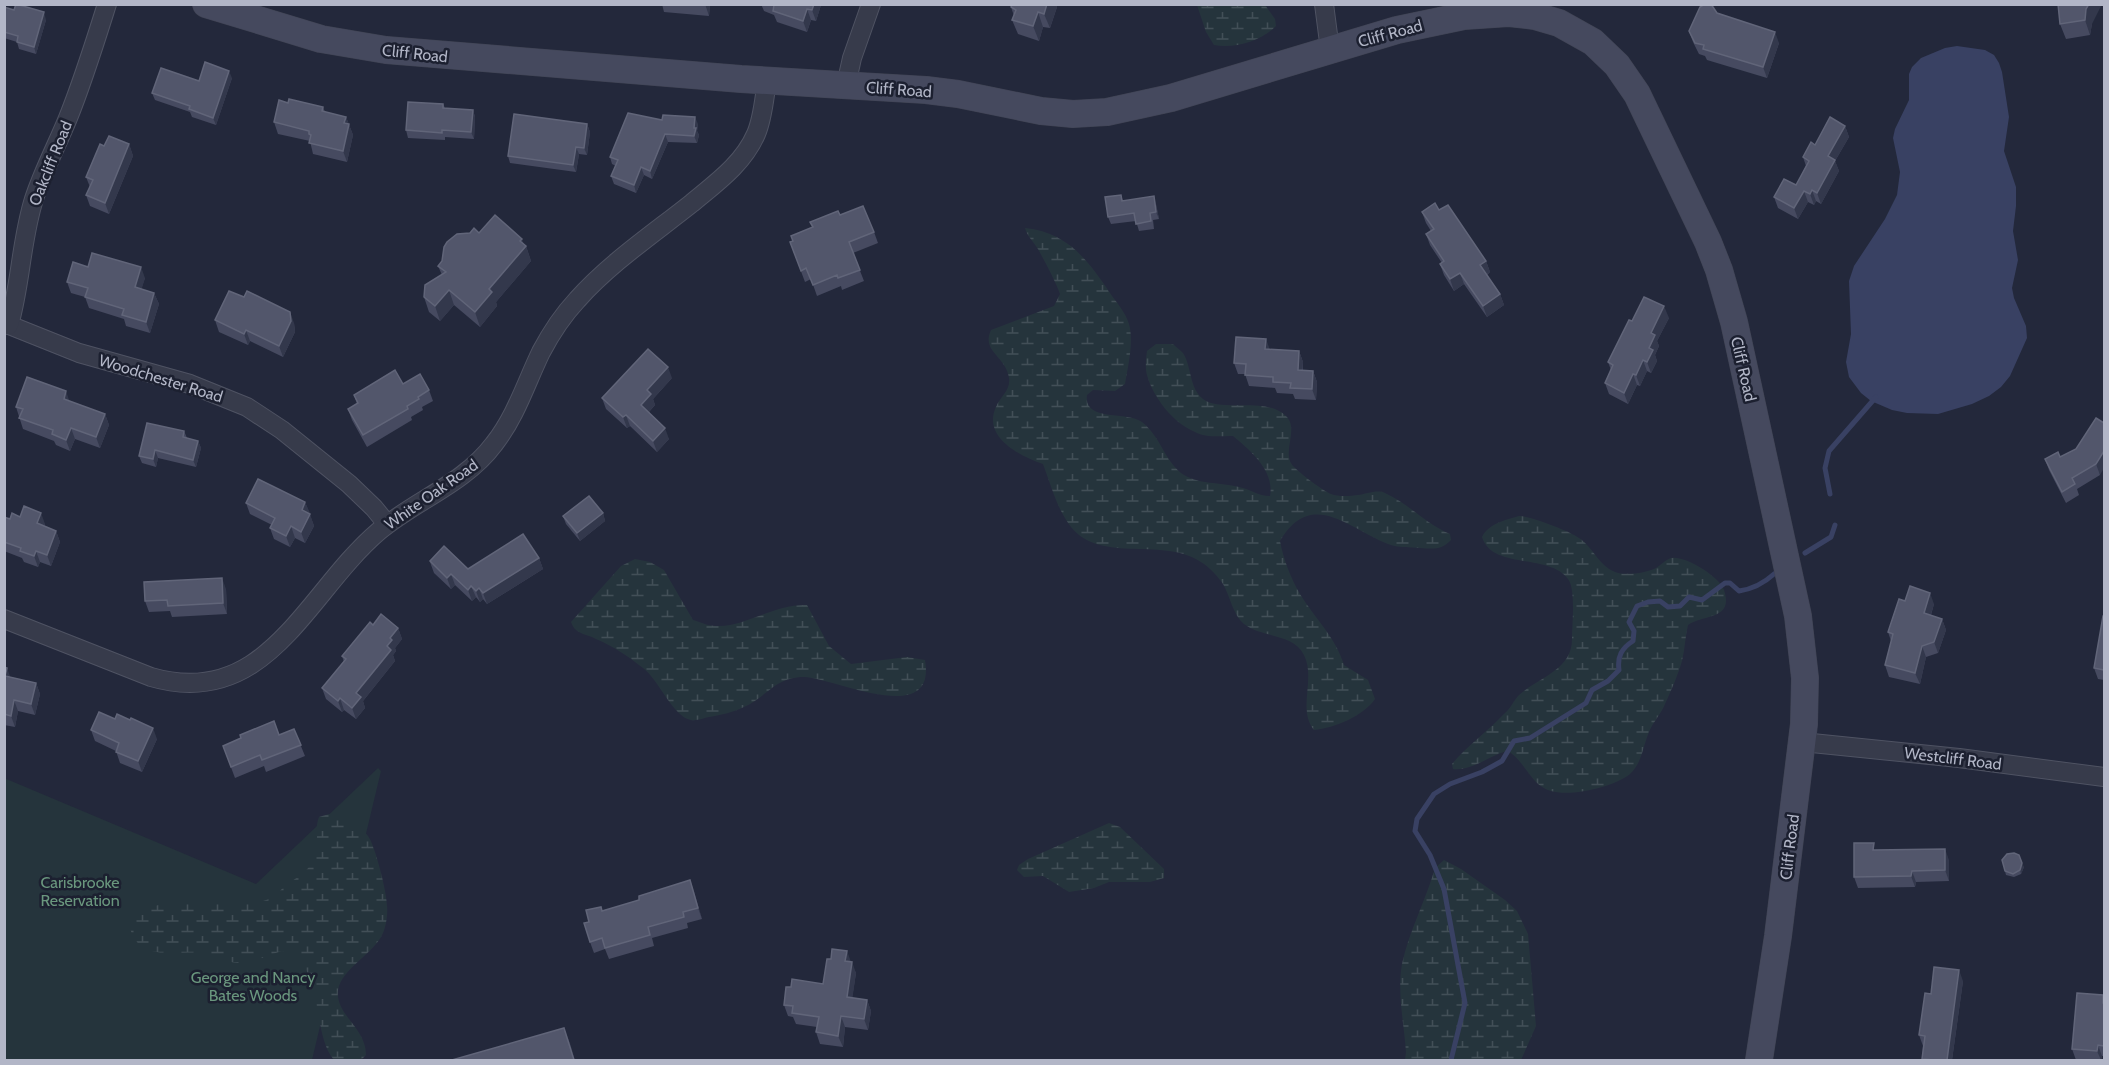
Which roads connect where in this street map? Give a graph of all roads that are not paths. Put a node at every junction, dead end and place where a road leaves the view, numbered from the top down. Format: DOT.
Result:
graph roads {
  1 [pos="106,4"];
  2 [pos="206,4"];
  3 [pos="871,4"];
  4 [pos="1324,4"];
  5 [pos="1329,50"];
  6 [pos="767,81"];
  7 [pos="846,85"];
  8 [pos="7,324"];
  9 [pos="387,524"];
  10 [pos="4,619"];
  11 [pos="1802,742"];
  12 [pos="2104,777"];
  13 [pos="1759,1060"];
  1 -- 8 [label="street, Oakcliff Road"];
  2 -- 6 [label="street, Cliff Road"];
  3 -- 7 [label="street"];
  4 -- 5 [label="street"];
  5 -- 7 [label="street, Cliff Road"];
  5 -- 11 [label="street, Cliff Road"];
  6 -- 7 [label="street, Cliff Road"];
  6 -- 9 [label="street, White Oak Road"];
  8 -- 9 [label="street, Woodchester Road"];
  9 -- 10 [label="street, White Oak Road"];
  11 -- 12 [label="street, Westcliff Road"];
  11 -- 13 [label="street, Cliff Road"];
}
